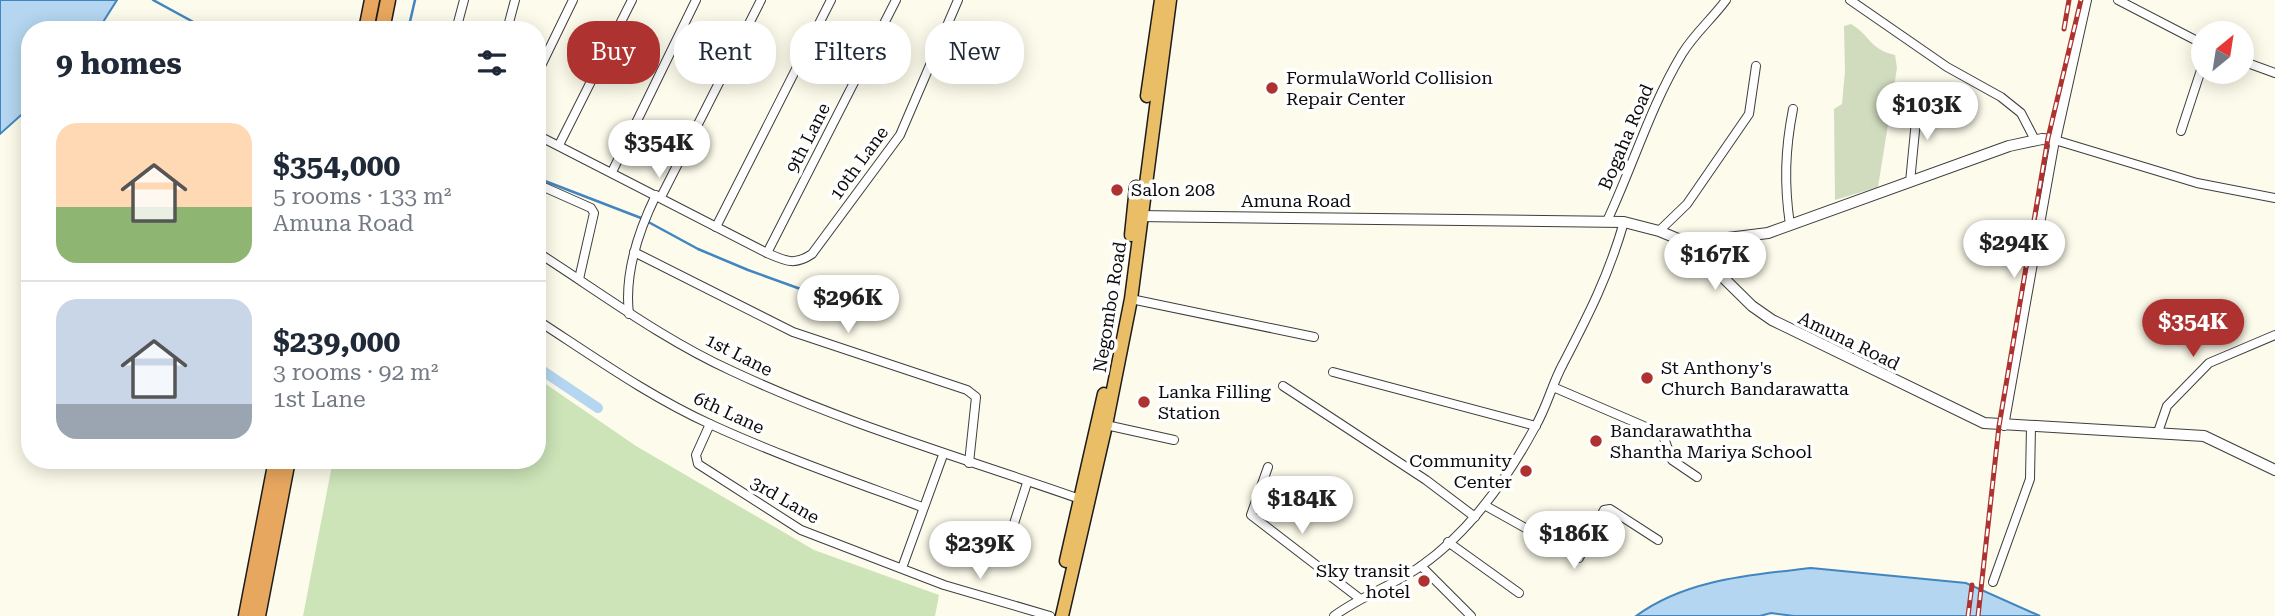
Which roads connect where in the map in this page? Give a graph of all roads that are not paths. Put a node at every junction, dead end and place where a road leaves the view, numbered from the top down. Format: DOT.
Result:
graph roads {
  1 [pos="372,0"];
  2 [pos="388,0"];
  3 [pos="464,0"];
  4 [pos="515,0"];
  5 [pos="573,0"];
  6 [pos="632,0"];
  7 [pos="696,0"];
  8 [pos="761,0"];
  9 [pos="831,0"];
  10 [pos="896,0"];
  11 [pos="958,0"];
  12 [pos="1161,0"];
  13 [pos="1170,0"];
  14 [pos="1726,0"];
  15 [pos="1850,0"];
  16 [pos="2086,0"];
  17 [pos="2119,0"];
  18 [pos="368,21"];
  19 [pos="384,21"];
  20 [pos="458,21"];
  21 [pos="509,21"];
  22 [pos="2191,38"];
  23 [pos="546,56"];
  24 [pos="2254,65"];
  25 [pos="1756,66"];
  26 [pos="2275,73"];
  27 [pos="2196,84"];
  28 [pos="1918,100"];
  29 [pos="1793,110"];
  30 [pos="2181,131"];
  31 [pos="546,139"];
  32 [pos="2035,140"];
  33 [pos="2055,140"];
  34 [pos="559,145"];
  35 [pos="612,172"];
  36 [pos="1910,181"];
  37 [pos="546,188"];
  38 [pos="659,196"];
  39 [pos="2275,198"];
  40 [pos="1137,216"];
  41 [pos="1607,221"];
  42 [pos="1624,222"];
  43 [pos="1790,225"];
  44 [pos="716,227"];
  45 [pos="1658,231"];
  46 [pos="1688,243"];
  47 [pos="634,252"];
  48 [pos="767,253"];
  49 [pos="546,258"];
  50 [pos="579,279"];
  51 [pos="1131,299"];
  52 [pos="629,314"];
  53 [pos="546,326"];
  54 [pos="2275,335"];
  55 [pos="1314,337"];
  56 [pos="1332,372"];
  57 [pos="1283,386"];
  58 [pos="1553,387"];
  59 [pos="710,424"];
  60 [pos="1106,425"];
  61 [pos="1536,426"];
  62 [pos="2004,426"];
  63 [pos="2031,426"];
  64 [pos="2158,432"];
  65 [pos="1174,440"];
  66 [pos="943,455"];
  67 [pos="969,463"];
  68 [pos="1268,467"];
  69 [pos="274,469"];
  70 [pos="287,469"];
  71 [pos="2275,470"];
  72 [pos="1697,477"];
  73 [pos="1027,483"];
  74 [pos="1080,499"];
  75 [pos="1486,506"];
  76 [pos="922,507"];
  77 [pos="1475,517"];
  78 [pos="1010,536"];
  79 [pos="1658,540"];
  80 [pos="1448,542"];
  81 [pos="1421,566"];
  82 [pos="902,568"];
  83 [pos="1993,582"];
  84 [pos="1519,593"];
  85 [pos="1359,598"];
  86 [pos="246,616"];
  87 [pos="258,616"];
  88 [pos="1052,616"];
  89 [pos="1062,616"];
  90 [pos="1334,616"];
  91 [pos="1471,616"];
  1 -- 18 [label="highway"];
  2 -- 19 [label="highway"];
  3 -- 20 [label="street"];
  4 -- 21 [label="street"];
  5 -- 23 [label="street"];
  6 -- 34 [label="street"];
  7 -- 35 [label="street"];
  8 -- 38 [label="street"];
  9 -- 44 [label="street"];
  10 -- 48 [label="street, 9th Lane"];
  11 -- 48 [label="street, 10th Lane"];
  12 -- 40 [label="highway, Negombo Road"];
  13 -- 40 [label="highway, Negombo Road"];
  14 -- 41 [label="street, Bogaha Road"];
  15 -- 32 [label="street"];
  16 -- 33 [label="street"];
  17 -- 22 [label="street"];
  24 -- 26 [label="street"];
  25 -- 45 [label="street"];
  27 -- 30 [label="street"];
  28 -- 36 [label="street"];
  29 -- 43 [label="street"];
  31 -- 34 [label="street, 10th Lane"];
  32 -- 33 [label="street"];
  32 -- 36 [label="street"];
  33 -- 39 [label="street"];
  33 -- 62 [label="street"];
  34 -- 35 [label="street, 10th Lane"];
  35 -- 38 [label="street, 10th Lane"];
  36 -- 43 [label="street"];
  37 -- 50 [label="street"];
  38 -- 44 [label="street, 10th Lane"];
  38 -- 47 [label="street"];
  40 -- 41 [label="street, Amuna Road"];
  40 -- 51 [label="highway, Negombo Road"];
  40 -- 74 [label="highway, Negombo Road"];
  41 -- 42 [label="street, Amuna Road"];
  42 -- 45 [label="street, Amuna Road"];
  42 -- 58 [label="street"];
  43 -- 46 [label="street"];
  44 -- 48 [label="street, 10th Lane"];
  45 -- 46 [label="street, Amuna Road"];
  46 -- 62 [label="street, Amuna Road"];
  47 -- 52 [label="street"];
  47 -- 67 [label="street"];
  49 -- 50 [label="street, 1st Lane"];
  50 -- 52 [label="street, 1st Lane"];
  51 -- 55 [label="street"];
  51 -- 60 [label="highway, Negombo Road"];
  52 -- 66 [label="street, 1st Lane"];
  53 -- 59 [label="street, 6th Lane"];
  54 -- 64 [label="street"];
  56 -- 61 [label="street"];
  57 -- 77 [label="street"];
  58 -- 61 [label="street"];
  58 -- 72 [label="street"];
  59 -- 76 [label="street, 6th Lane"];
  59 -- 82 [label="street, 3rd Lane"];
  60 -- 65 [label="street"];
  60 -- 89 [label="highway, Negombo Road"];
  61 -- 75 [label="street"];
  62 -- 63 [label="street, Amuna Road"];
  63 -- 64 [label="street, Amuna Road"];
  63 -- 83 [label="street"];
  64 -- 71 [label="street, Amuna Road"];
  66 -- 67 [label="street, 1st Lane"];
  66 -- 76 [label="street"];
  67 -- 73 [label="street, 1st Lane"];
  68 -- 85 [label="street"];
  69 -- 86 [label="highway"];
  70 -- 87 [label="highway"];
  73 -- 74 [label="street, 1st Lane"];
  73 -- 78 [label="street"];
  74 -- 88 [label="highway, Negombo Road"];
  75 -- 77 [label="street"];
  75 -- 79 [label="street"];
  76 -- 82 [label="street"];
  77 -- 80 [label="street"];
  80 -- 81 [label="street"];
  80 -- 84 [label="street"];
  81 -- 85 [label="street"];
  81 -- 91 [label="street"];
  82 -- 88 [label="street"];
  85 -- 90 [label="street"];
}
